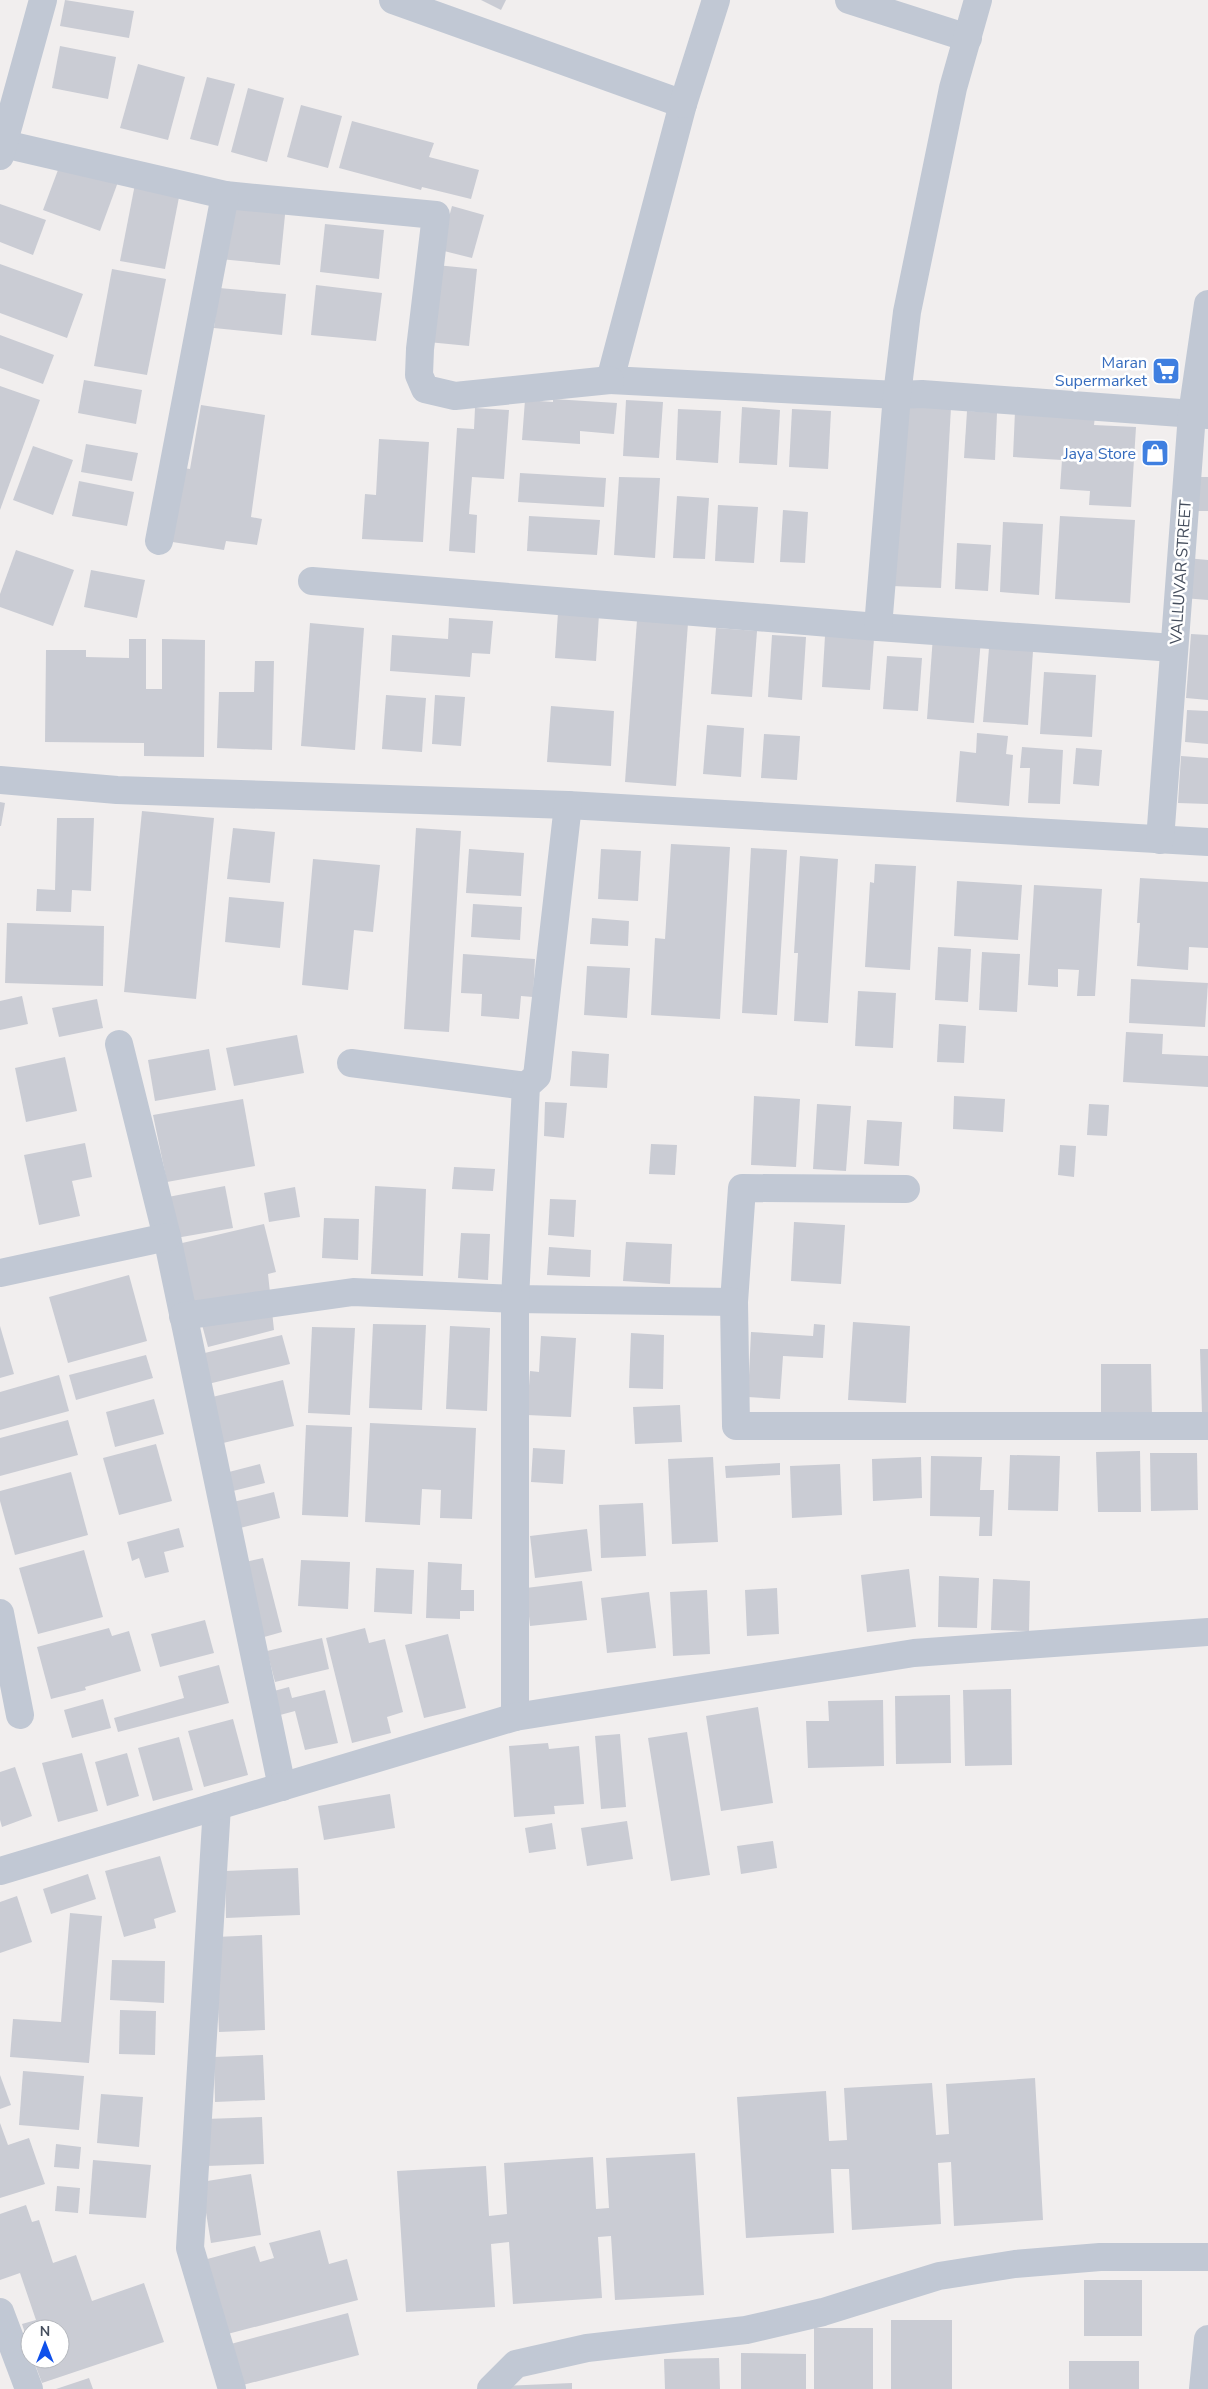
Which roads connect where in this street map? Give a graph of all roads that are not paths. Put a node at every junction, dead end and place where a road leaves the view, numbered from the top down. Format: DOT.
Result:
graph roads {
  1 [pos="43,0"];
  2 [pos="393,0"];
  3 [pos="716,0"];
  4 [pos="849,0"];
  5 [pos="978,0"];
  6 [pos="968,38"];
  7 [pos="683,104"];
  8 [pos="2,150"];
  9 [pos="225,195"];
  10 [pos="1208,304"];
  11 [pos="610,380"];
  12 [pos="897,395"];
  13 [pos="1200,414"];
  14 [pos="159,541"];
  15 [pos="312,581"];
  16 [pos="878,627"];
  17 [pos="1174,648"];
  18 [pos="0,780"];
  19 [pos="568,805"];
  20 [pos="1160,840"];
  21 [pos="1208,842"];
  22 [pos="119,1044"];
  23 [pos="351,1063"];
  24 [pos="526,1086"];
  25 [pos="906,1190"];
  26 [pos="167,1237"];
  27 [pos="0,1273"];
  28 [pos="515,1299"];
  29 [pos="734,1302"];
  30 [pos="183,1316"];
  31 [pos="1208,1426"];
  32 [pos="0,1613"];
  33 [pos="1208,1632"];
  34 [pos="20,1715"];
  35 [pos="515,1717"];
  36 [pos="282,1787"];
  37 [pos="217,1806"];
  38 [pos="0,1871"];
  39 [pos="1208,2257"];
  40 [pos="0,2312"];
  41 [pos="1208,2339"];
  42 [pos="29,2389"];
  43 [pos="232,2389"];
  44 [pos="491,2389"];
  45 [pos="1203,2389"];
  1 -- 8 [label="street"];
  2 -- 7 [label="street"];
  3 -- 7 [label="street"];
  4 -- 6 [label="street"];
  5 -- 6 [label="street"];
  6 -- 12 [label="street"];
  7 -- 11 [label="street"];
  8 -- 9 [label="street"];
  9 -- 11 [label="street"];
  9 -- 14 [label="street"];
  10 -- 13 [label="street, VALLUVAR STREET"];
  11 -- 12 [label="street"];
  12 -- 13 [label="street"];
  12 -- 16 [label="street"];
  13 -- 17 [label="street, VALLUVAR STREET"];
  15 -- 16 [label="street"];
  16 -- 17 [label="street"];
  17 -- 20 [label="street, VALLUVAR STREET"];
  18 -- 19 [label="street"];
  19 -- 20 [label="street"];
  19 -- 24 [label="street"];
  20 -- 21 [label="street"];
  22 -- 26 [label="street"];
  23 -- 24 [label="street"];
  24 -- 28 [label="street"];
  25 -- 29 [label="street"];
  26 -- 27 [label="street"];
  26 -- 30 [label="street"];
  28 -- 29 [label="street"];
  28 -- 30 [label="street"];
  28 -- 35 [label="street"];
  29 -- 31 [label="street"];
  30 -- 36 [label="street"];
  32 -- 34 [label="street"];
  33 -- 35 [label="street"];
  35 -- 36 [label="street"];
  36 -- 37 [label="street"];
  37 -- 38 [label="street"];
  37 -- 43 [label="street"];
  39 -- 44 [label="street"];
  40 -- 42 [label="street"];
  41 -- 45 [label="street"];
}
